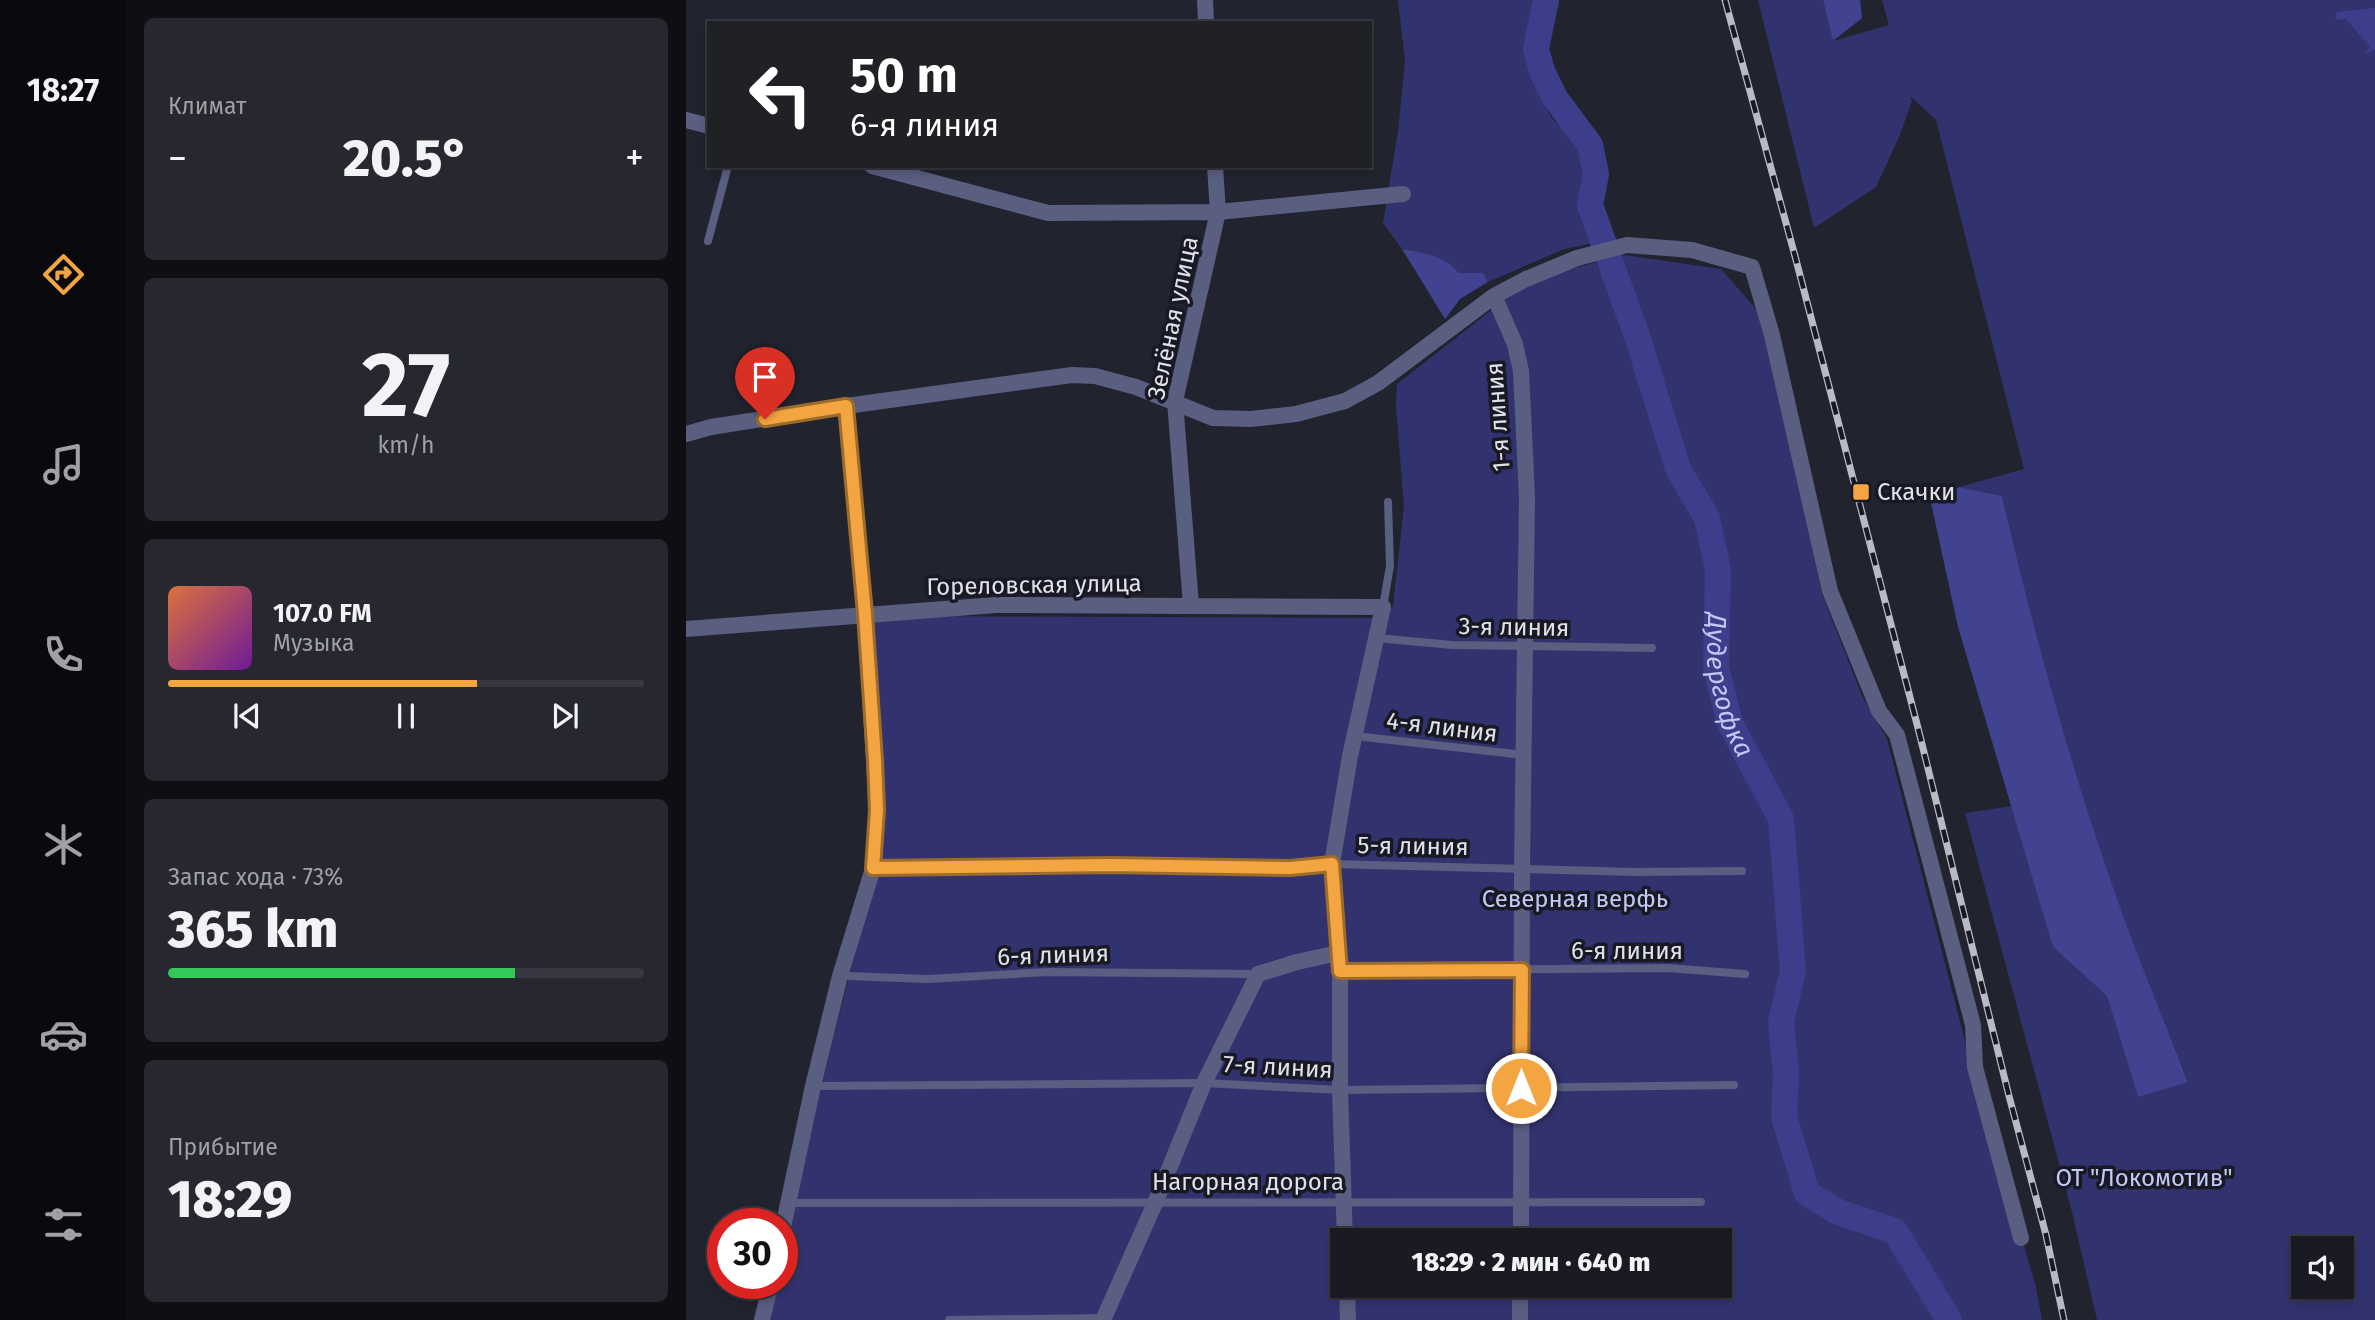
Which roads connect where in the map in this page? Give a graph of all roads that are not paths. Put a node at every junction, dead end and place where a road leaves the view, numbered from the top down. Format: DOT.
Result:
graph roads {
  1 [pos="1205,0"];
  2 [pos="1206,21"];
  3 [pos="686,120"];
  4 [pos="707,125"];
  5 [pos="728,168"];
  6 [pos="879,168"];
  7 [pos="1215,168"];
  8 [pos="1403,194"];
  9 [pos="1218,212"];
  10 [pos="708,242"];
  11 [pos="1494,296"];
  12 [pos="1174,401"];
  13 [pos="846,406"];
  14 [pos="686,433"];
  15 [pos="1388,502"];
  16 [pos="1191,605"];
  17 [pos="1383,607"];
  18 [pos="865,614"];
  19 [pos="686,628"];
  20 [pos="1377,638"];
  21 [pos="1525,648"];
  22 [pos="1652,648"];
  23 [pos="1355,736"];
  24 [pos="1524,755"];
  25 [pos="1332,864"];
  26 [pos="873,868"];
  27 [pos="1522,868"];
  28 [pos="1742,872"];
  29 [pos="1338,953"];
  30 [pos="1522,970"];
  31 [pos="1340,971"];
  32 [pos="1258,974"];
  33 [pos="1745,974"];
  34 [pos="844,976"];
  35 [pos="1204,1083"];
  36 [pos="1734,1085"];
  37 [pos="817,1086"];
  38 [pos="1521,1088"];
  39 [pos="1340,1090"];
  40 [pos="1156,1201"];
  41 [pos="1344,1202"];
  42 [pos="1521,1202"];
  43 [pos="1701,1202"];
  44 [pos="792,1203"];
  45 [pos="790,1208"];
  46 [pos="1345,1228"];
  47 [pos="1521,1228"];
  48 [pos="2021,1238"];
  49 [pos="1347,1298"];
  50 [pos="1520,1298"];
  51 [pos="767,1299"];
  52 [pos="1104,1319"];
  53 [pos="762,1320"];
  54 [pos="949,1320"];
  55 [pos="1348,1320"];
  56 [pos="1520,1320"];
  1 -- 2 [label="street"];
  3 -- 4 [label="street"];
  5 -- 10 [label="lane"];
  6 -- 9 [label="street"];
  7 -- 9 [label="street, Зелёная улица"];
  8 -- 9 [label="street"];
  9 -- 12 [label="street, Зелёная улица"];
  11 -- 12 [label="street"];
  11 -- 21 [label="street, 1-я линия"];
  11 -- 48 [label="street"];
  12 -- 13 [label="street"];
  12 -- 16 [label="street, Зелёная улица"];
  13 -- 14 [label="street"];
  13 -- 18 [label="lane"];
  15 -- 17 [label="lane"];
  16 -- 17 [label="street, Гореловская улица"];
  16 -- 18 [label="street, Гореловская улица"];
  17 -- 20 [label="street"];
  18 -- 19 [label="street, Гореловская улица"];
  18 -- 26 [label="street"];
  20 -- 21 [label="lane, 3-я линия"];
  20 -- 23 [label="street"];
  21 -- 22 [label="lane, 3-я линия"];
  21 -- 24 [label="street, 1-я линия"];
  23 -- 24 [label="lane, 4-я линия"];
  23 -- 25 [label="street"];
  24 -- 27 [label="street, 1-я линия"];
  25 -- 26 [label="lane, 5-я линия"];
  25 -- 27 [label="lane, 5-я линия"];
  25 -- 29 [label="street"];
  26 -- 34 [label="street"];
  27 -- 28 [label="lane, 5-я линия"];
  27 -- 30 [label="street, 1-я линия"];
  29 -- 31 [label="street"];
  29 -- 32 [label="street"];
  30 -- 31 [label="lane, 6-я линия"];
  30 -- 33 [label="lane, 6-я линия"];
  30 -- 38 [label="street, 1-я линия"];
  31 -- 39 [label="street"];
  32 -- 34 [label="lane, 6-я линия"];
  32 -- 35 [label="street"];
  34 -- 37 [label="street"];
  35 -- 37 [label="lane, 7-я линия"];
  35 -- 39 [label="lane, 7-я линия"];
  35 -- 40 [label="street"];
  36 -- 38 [label="lane, 7-я линия"];
  37 -- 44 [label="street"];
  38 -- 39 [label="lane, 7-я линия"];
  38 -- 42 [label="street, 1-я линия"];
  39 -- 41 [label="street"];
  40 -- 41 [label="lane, Нагорная дорога"];
  40 -- 44 [label="lane, Нагорная дорога"];
  40 -- 52 [label="street"];
  41 -- 42 [label="lane, Нагорная дорога"];
  41 -- 46 [label="street"];
  42 -- 43 [label="lane, Нагорная дорога"];
  42 -- 47 [label="street, 1-я линия"];
  44 -- 45 [label="street"];
  49 -- 55 [label="street"];
  50 -- 56 [label="street"];
  51 -- 53 [label="street"];
  52 -- 54 [label="lane"];
}
